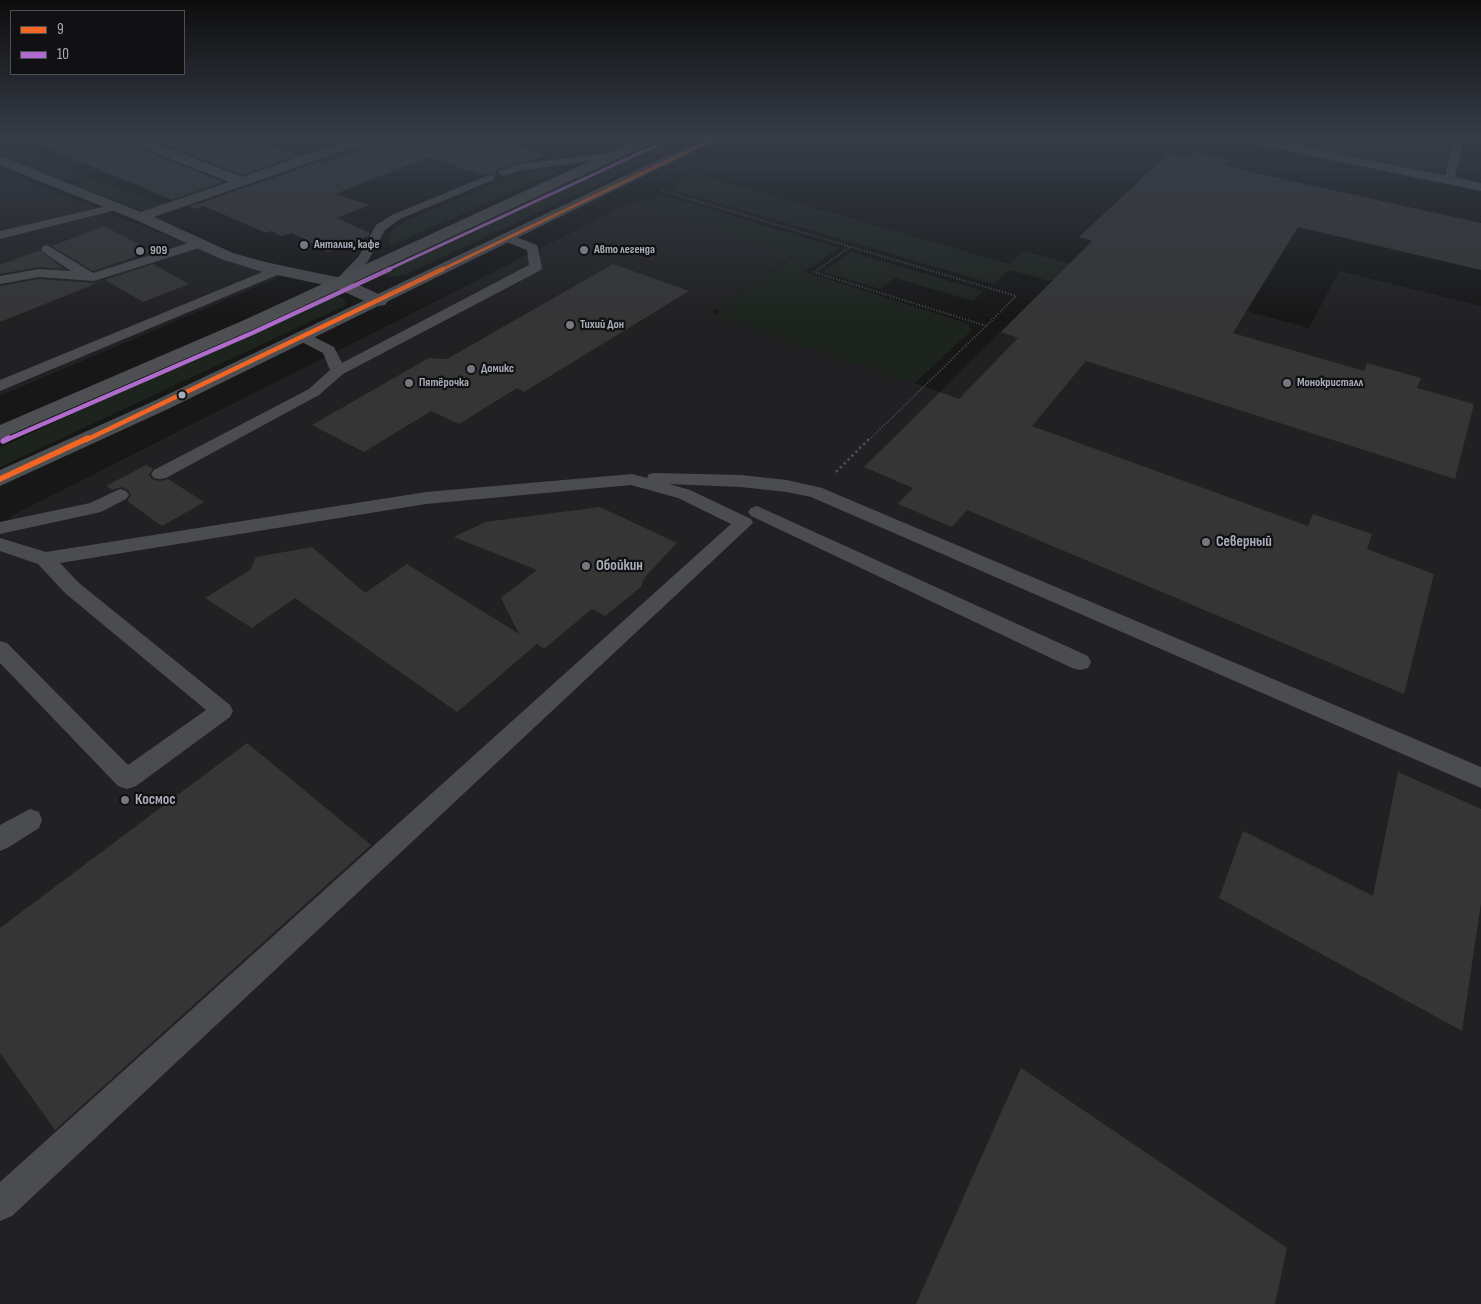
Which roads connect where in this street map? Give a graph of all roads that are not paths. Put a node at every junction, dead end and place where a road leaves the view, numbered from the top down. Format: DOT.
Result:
graph roads {
  1 [pos="96,199"];
  2 [pos="194,199"];
  3 [pos="439,199"];
  4 [pos="520,199"];
  5 [pos="589,199"];
  6 [pos="116,207"];
  7 [pos="142,217"];
  8 [pos="0,234"];
  9 [pos="508,238"];
  10 [pos="198,244"];
  11 [pos="46,249"];
  12 [pos="277,270"];
  13 [pos="86,276"];
  14 [pos="0,280"];
  15 [pos="340,283"];
  16 [pos="379,301"];
  17 [pos="303,336"];
  18 [pos="338,371"];
  19 [pos="0,386"];
  20 [pos="0,433"];
  21 [pos="160,474"];
  22 [pos="0,479"];
  23 [pos="632,479"];
  24 [pos="787,486"];
  25 [pos="120,496"];
  26 [pos="751,517"];
  27 [pos="0,528"];
  28 [pos="0,544"];
  29 [pos="45,559"];
  30 [pos="0,649"];
  31 [pos="1080,662"];
  32 [pos="1481,778"];
  33 [pos="30,820"];
  34 [pos="0,840"];
  35 [pos="0,1204"];
  1 -- 6 [label="street"];
  2 -- 7 [label="street"];
  3 -- 15 [label="lane"];
  4 -- 15 [label="main road"];
  5 -- 9 [label="main road"];
  6 -- 7 [label="street"];
  6 -- 8 [label="lane"];
  7 -- 10 [label="street"];
  9 -- 16 [label="main road"];
  9 -- 18 [label="lane"];
  10 -- 12 [label="street"];
  10 -- 13 [label="lane"];
  11 -- 13 [label="lane"];
  12 -- 15 [label="street"];
  12 -- 19 [label="lane"];
  13 -- 14 [label="lane"];
  15 -- 16 [label="street"];
  15 -- 20 [label="main road"];
  16 -- 17 [label="main road"];
  17 -- 18 [label="lane"];
  17 -- 22 [label="main road"];
  18 -- 21 [label="lane"];
  23 -- 24 [label="lane"];
  23 -- 26 [label="lane"];
  23 -- 29 [label="lane"];
  24 -- 26 [label="lane"];
  24 -- 32 [label="lane"];
  25 -- 27 [label="lane"];
  26 -- 31 [label="lane"];
  26 -- 35 [label="lane"];
  28 -- 29 [label="lane"];
  29 -- 30 [label="lane"];
  33 -- 34 [label="lane"];
}
